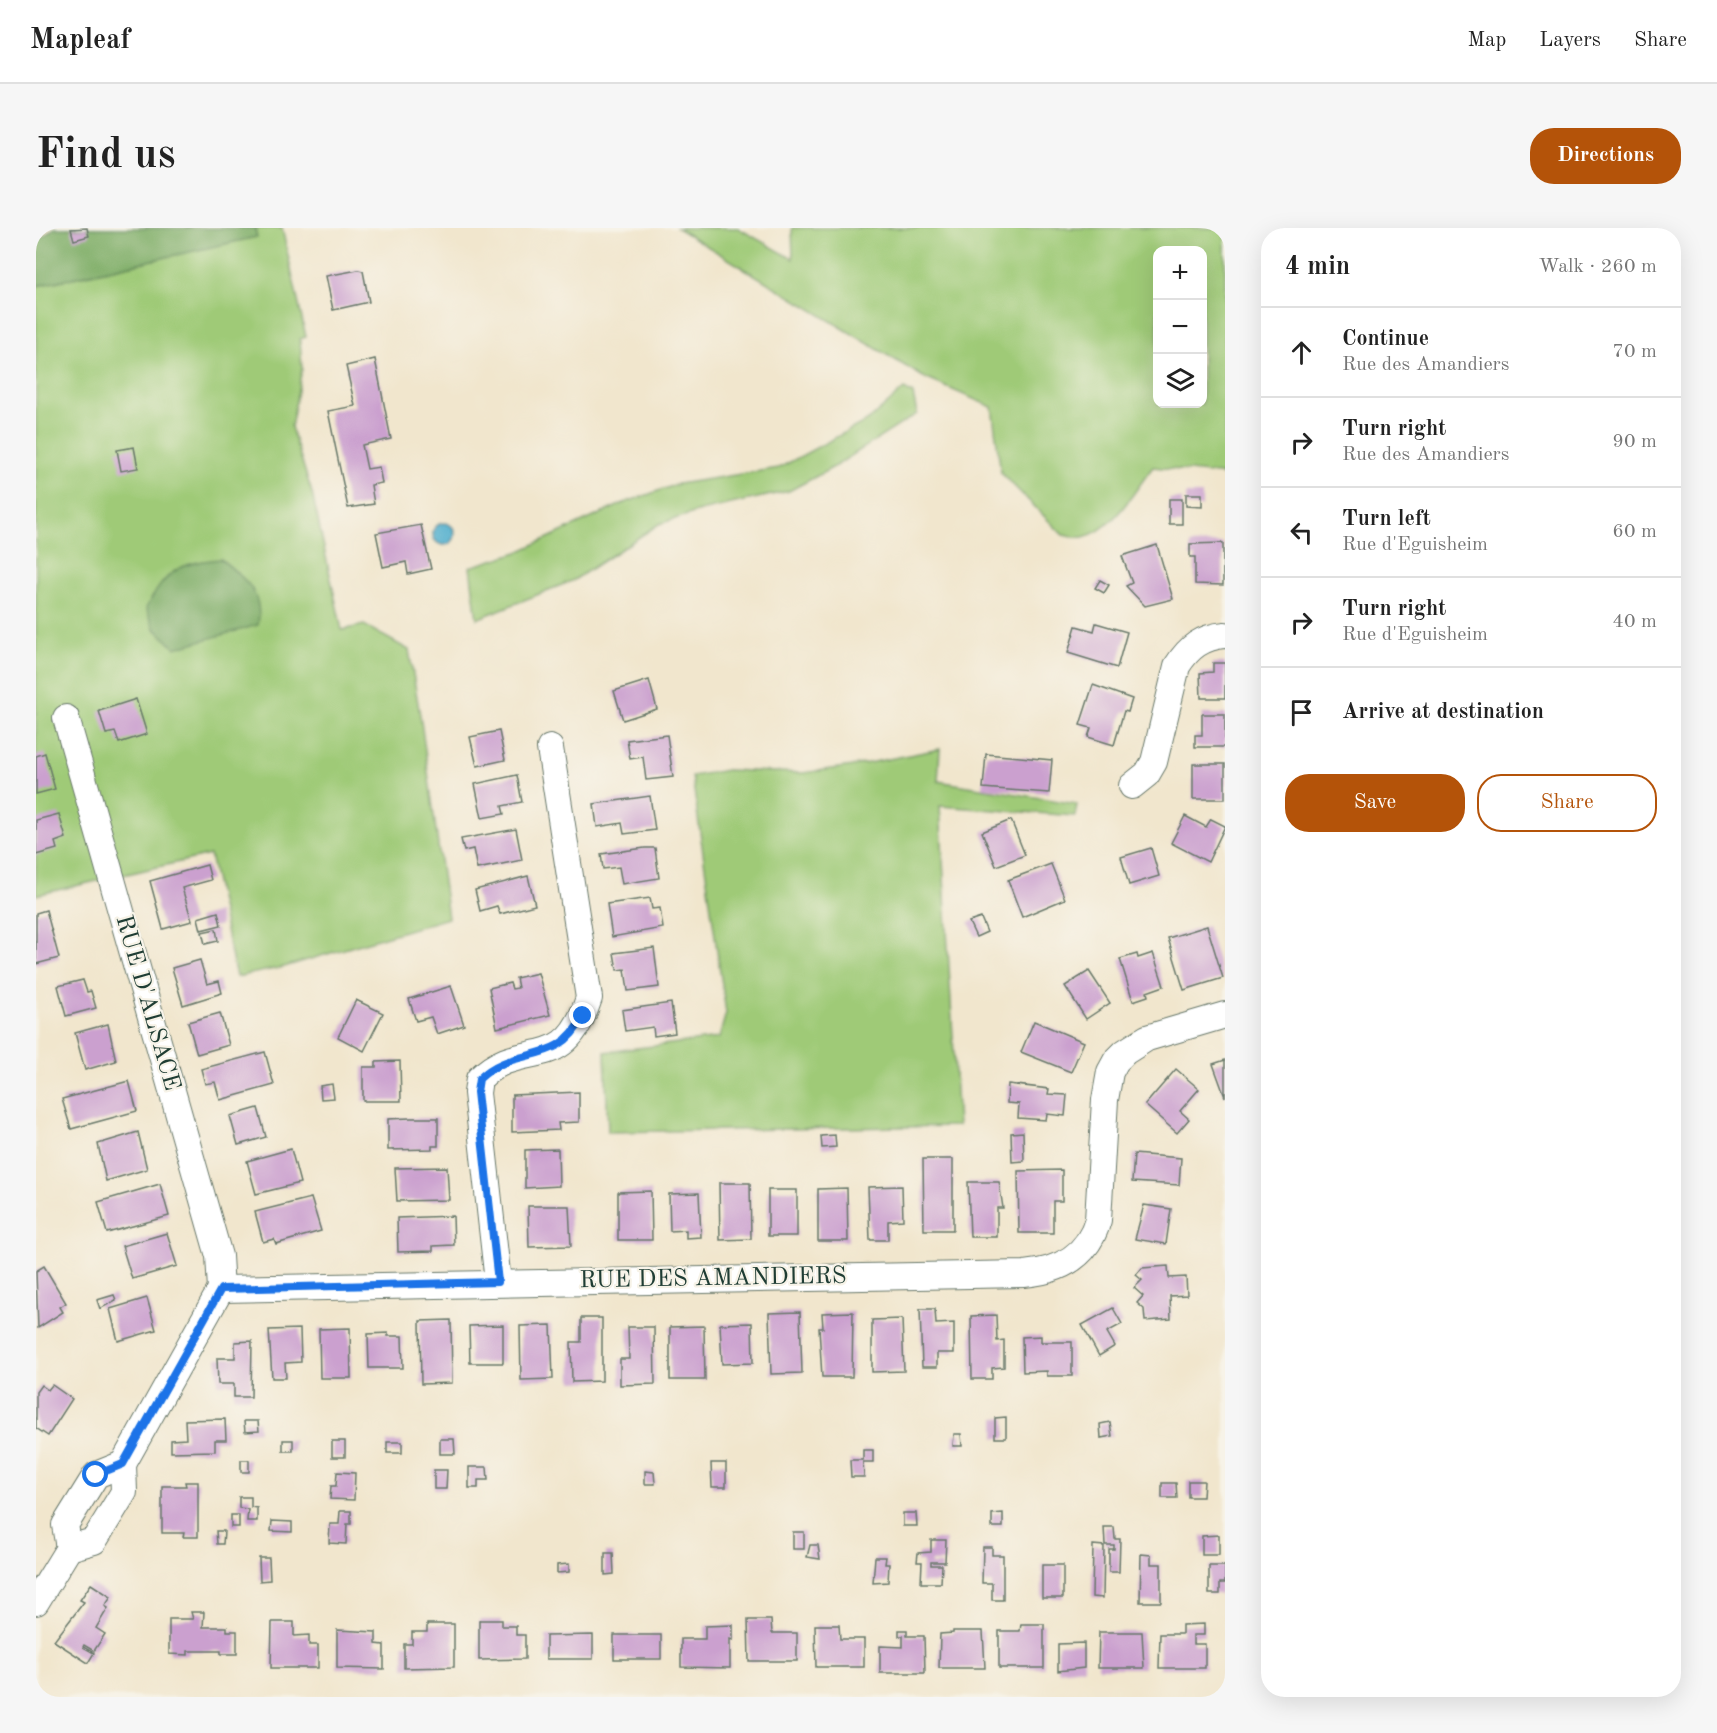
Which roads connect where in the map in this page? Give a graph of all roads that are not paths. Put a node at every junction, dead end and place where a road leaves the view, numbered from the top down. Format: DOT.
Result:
graph roads {
  1 [pos="1225,635"];
  2 [pos="66,718"];
  3 [pos="550,748"];
  4 [pos="1132,786"];
  5 [pos="1225,1015"];
  6 [pos="498,1282"];
  7 [pos="221,1289"];
  8 [pos="36,1602"];
  1 -- 4 [label="street"];
  2 -- 7 [label="street, RUE D'ALSACE"];
  3 -- 6 [label="street"];
  5 -- 6 [label="street, RUE DES AMANDIERS"];
  6 -- 7 [label="street, RUE DES AMANDIERS"];
  7 -- 8 [label="street"];
}
